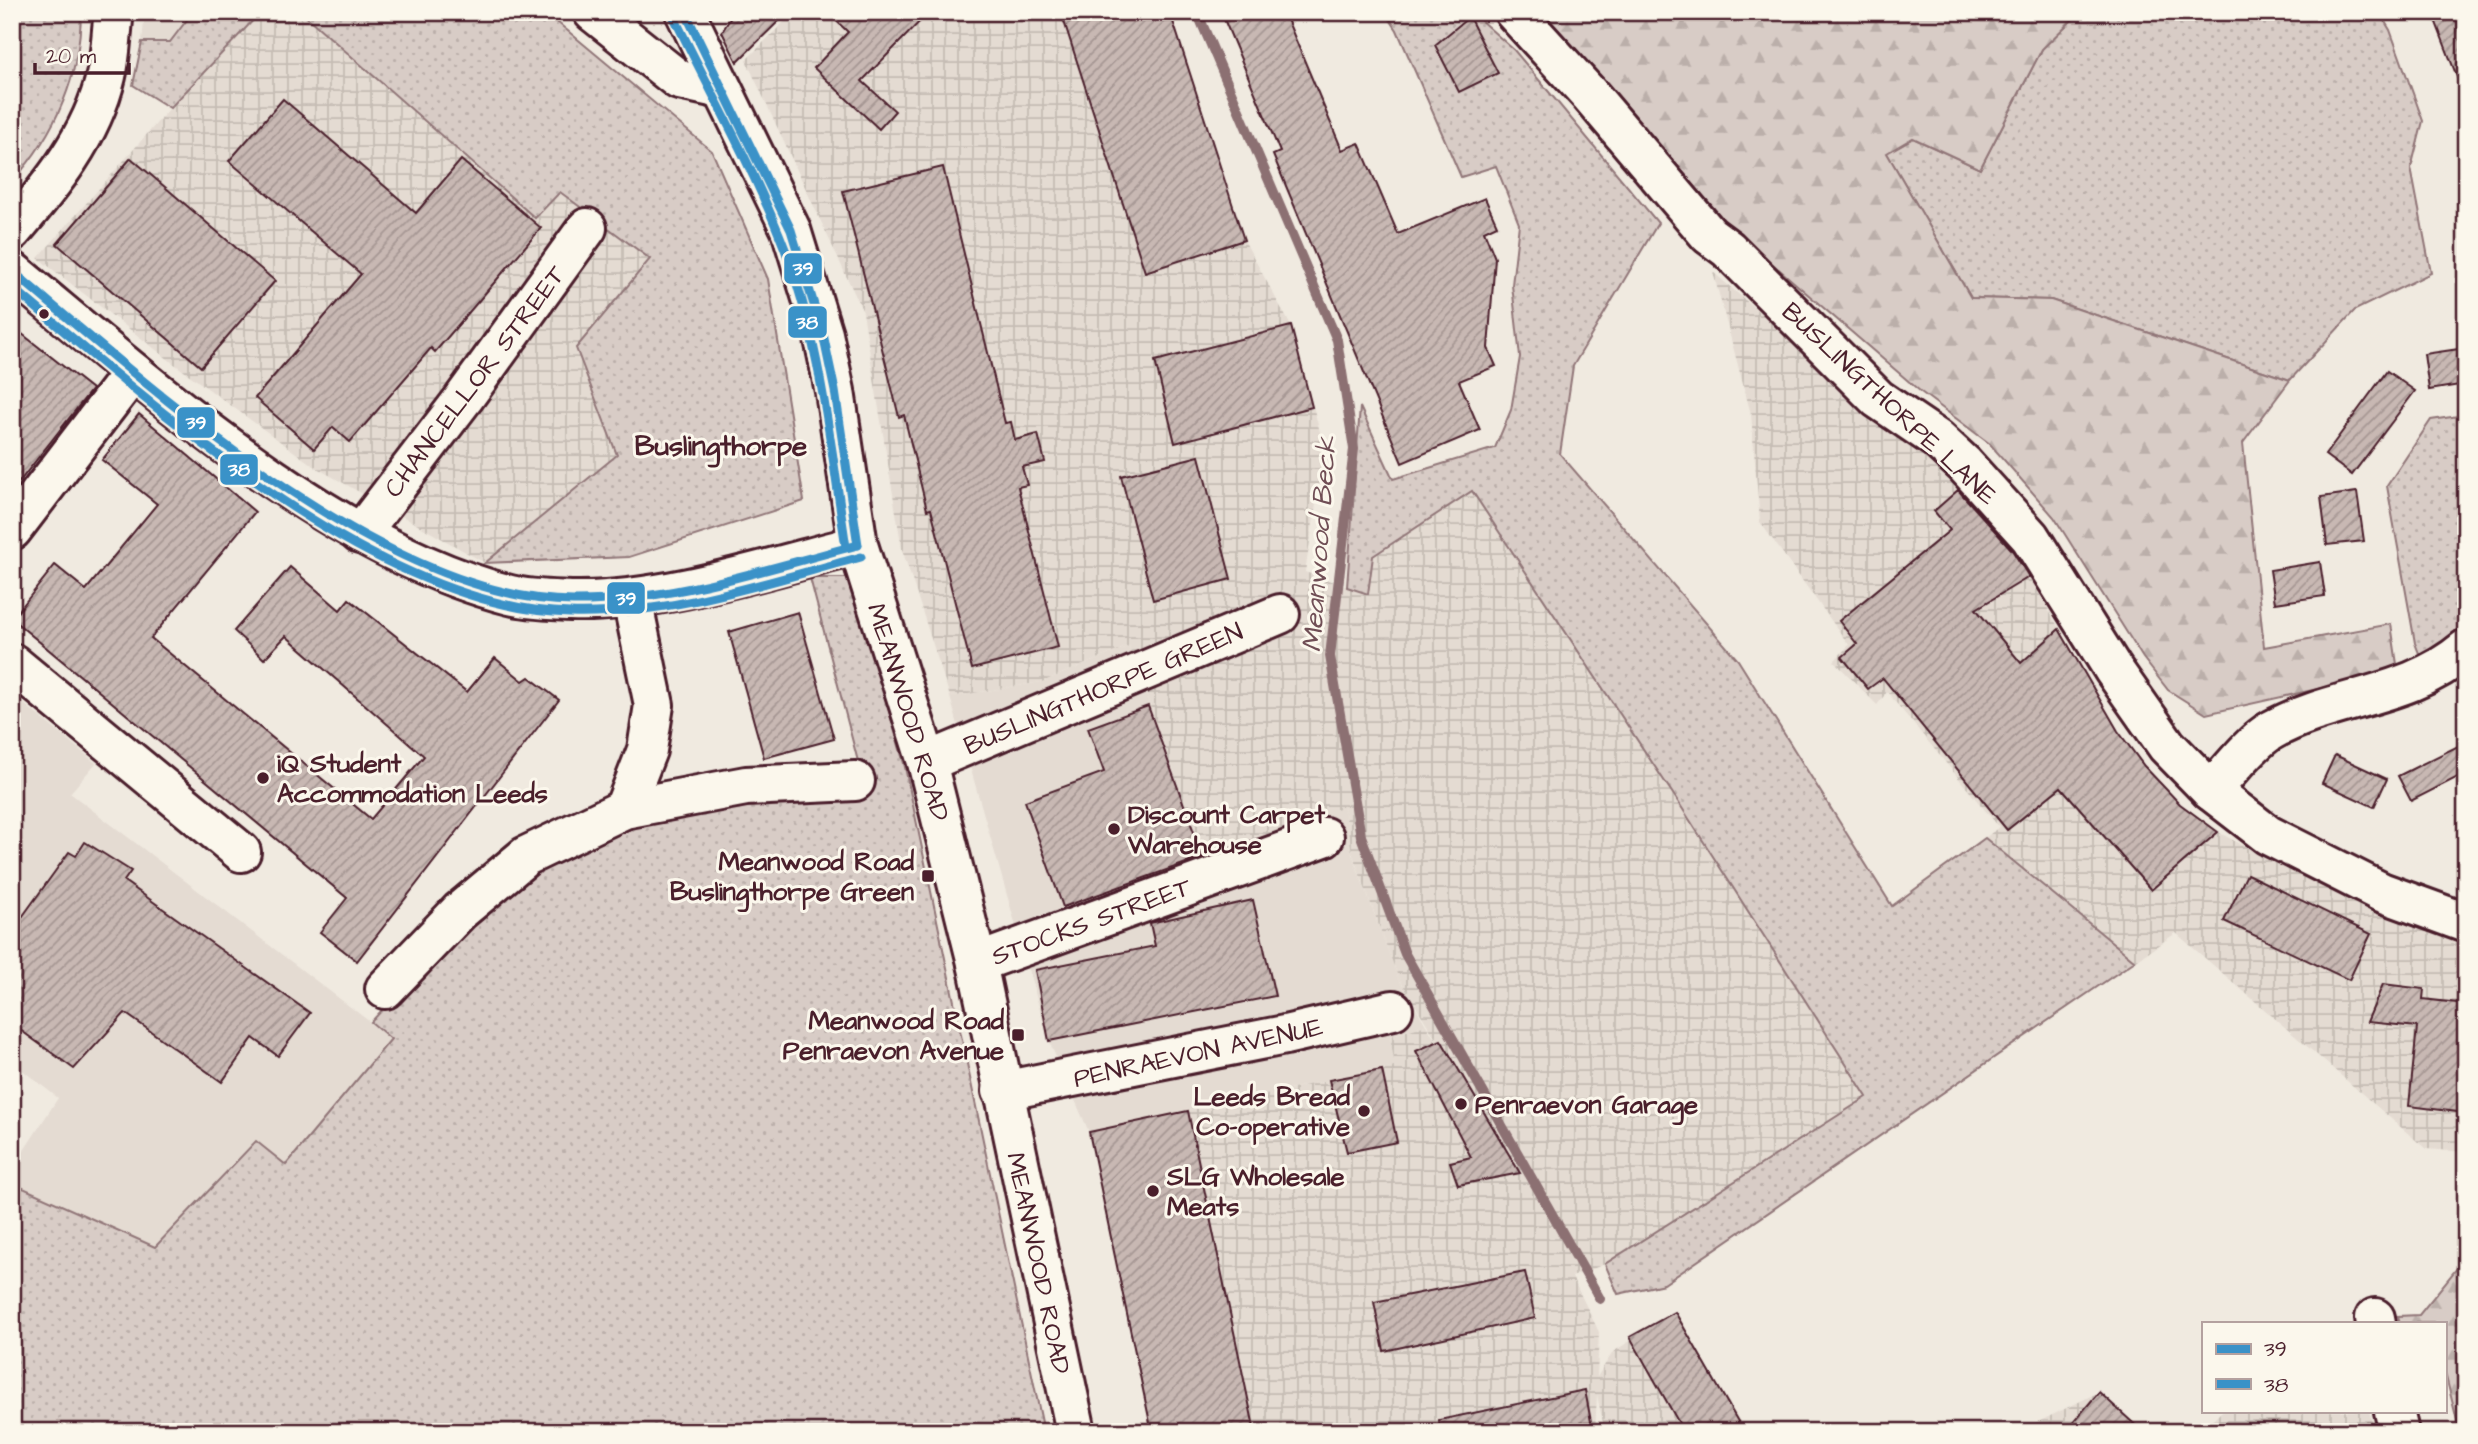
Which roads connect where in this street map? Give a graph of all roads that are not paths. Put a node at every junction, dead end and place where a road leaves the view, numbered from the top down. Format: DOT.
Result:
graph roads {
  1 [pos="114,12"];
  2 [pos="593,12"];
  3 [pos="685,12"];
  4 [pos="1514,12"];
  5 [pos="721,89"];
  6 [pos="587,228"];
  7 [pos="12,231"];
  8 [pos="12,271"];
  9 [pos="133,372"];
  10 [pos="12,530"];
  11 [pos="360,534"];
  12 [pos="858,545"];
  13 [pos="632,599"];
  14 [pos="1280,614"];
  15 [pos="2466,649"];
  16 [pos="12,663"];
  17 [pos="927,762"];
  18 [pos="855,781"];
  19 [pos="2211,791"];
  20 [pos="624,809"];
  21 [pos="1324,837"];
  22 [pos="241,852"];
  23 [pos="2466,923"];
  24 [pos="977,963"];
  25 [pos="385,989"];
  26 [pos="1393,1010"];
  27 [pos="1002,1091"];
  28 [pos="2394,1412"];
  29 [pos="1076,1432"];
  30 [pos="2399,1432"];
  1 -- 7 [label="street"];
  2 -- 5 [label="street"];
  3 -- 5 [label="street, MEANWOOD ROAD"];
  4 -- 19 [label="street, BUSLINGTHORPE LANE"];
  5 -- 12 [label="street, MEANWOOD ROAD"];
  6 -- 11 [label="street, CHANCELLOR STREET"];
  8 -- 9 [label="street"];
  9 -- 10 [label="street"];
  9 -- 11 [label="street"];
  11 -- 13 [label="street"];
  12 -- 13 [label="street"];
  12 -- 17 [label="street, MEANWOOD ROAD"];
  13 -- 20 [label="street"];
  14 -- 17 [label="street, BUSLINGTHORPE GREEN"];
  15 -- 19 [label="street"];
  16 -- 22 [label="street"];
  17 -- 24 [label="street, MEANWOOD ROAD"];
  18 -- 20 [label="street"];
  19 -- 23 [label="street, BUSLINGTHORPE LANE"];
  20 -- 25 [label="street"];
  21 -- 24 [label="street, STOCKS STREET"];
  24 -- 27 [label="street, MEANWOOD ROAD"];
  26 -- 27 [label="street, PENRAEVON AVENUE"];
  27 -- 29 [label="street, MEANWOOD ROAD"];
  28 -- 30 [label="street"];
}
